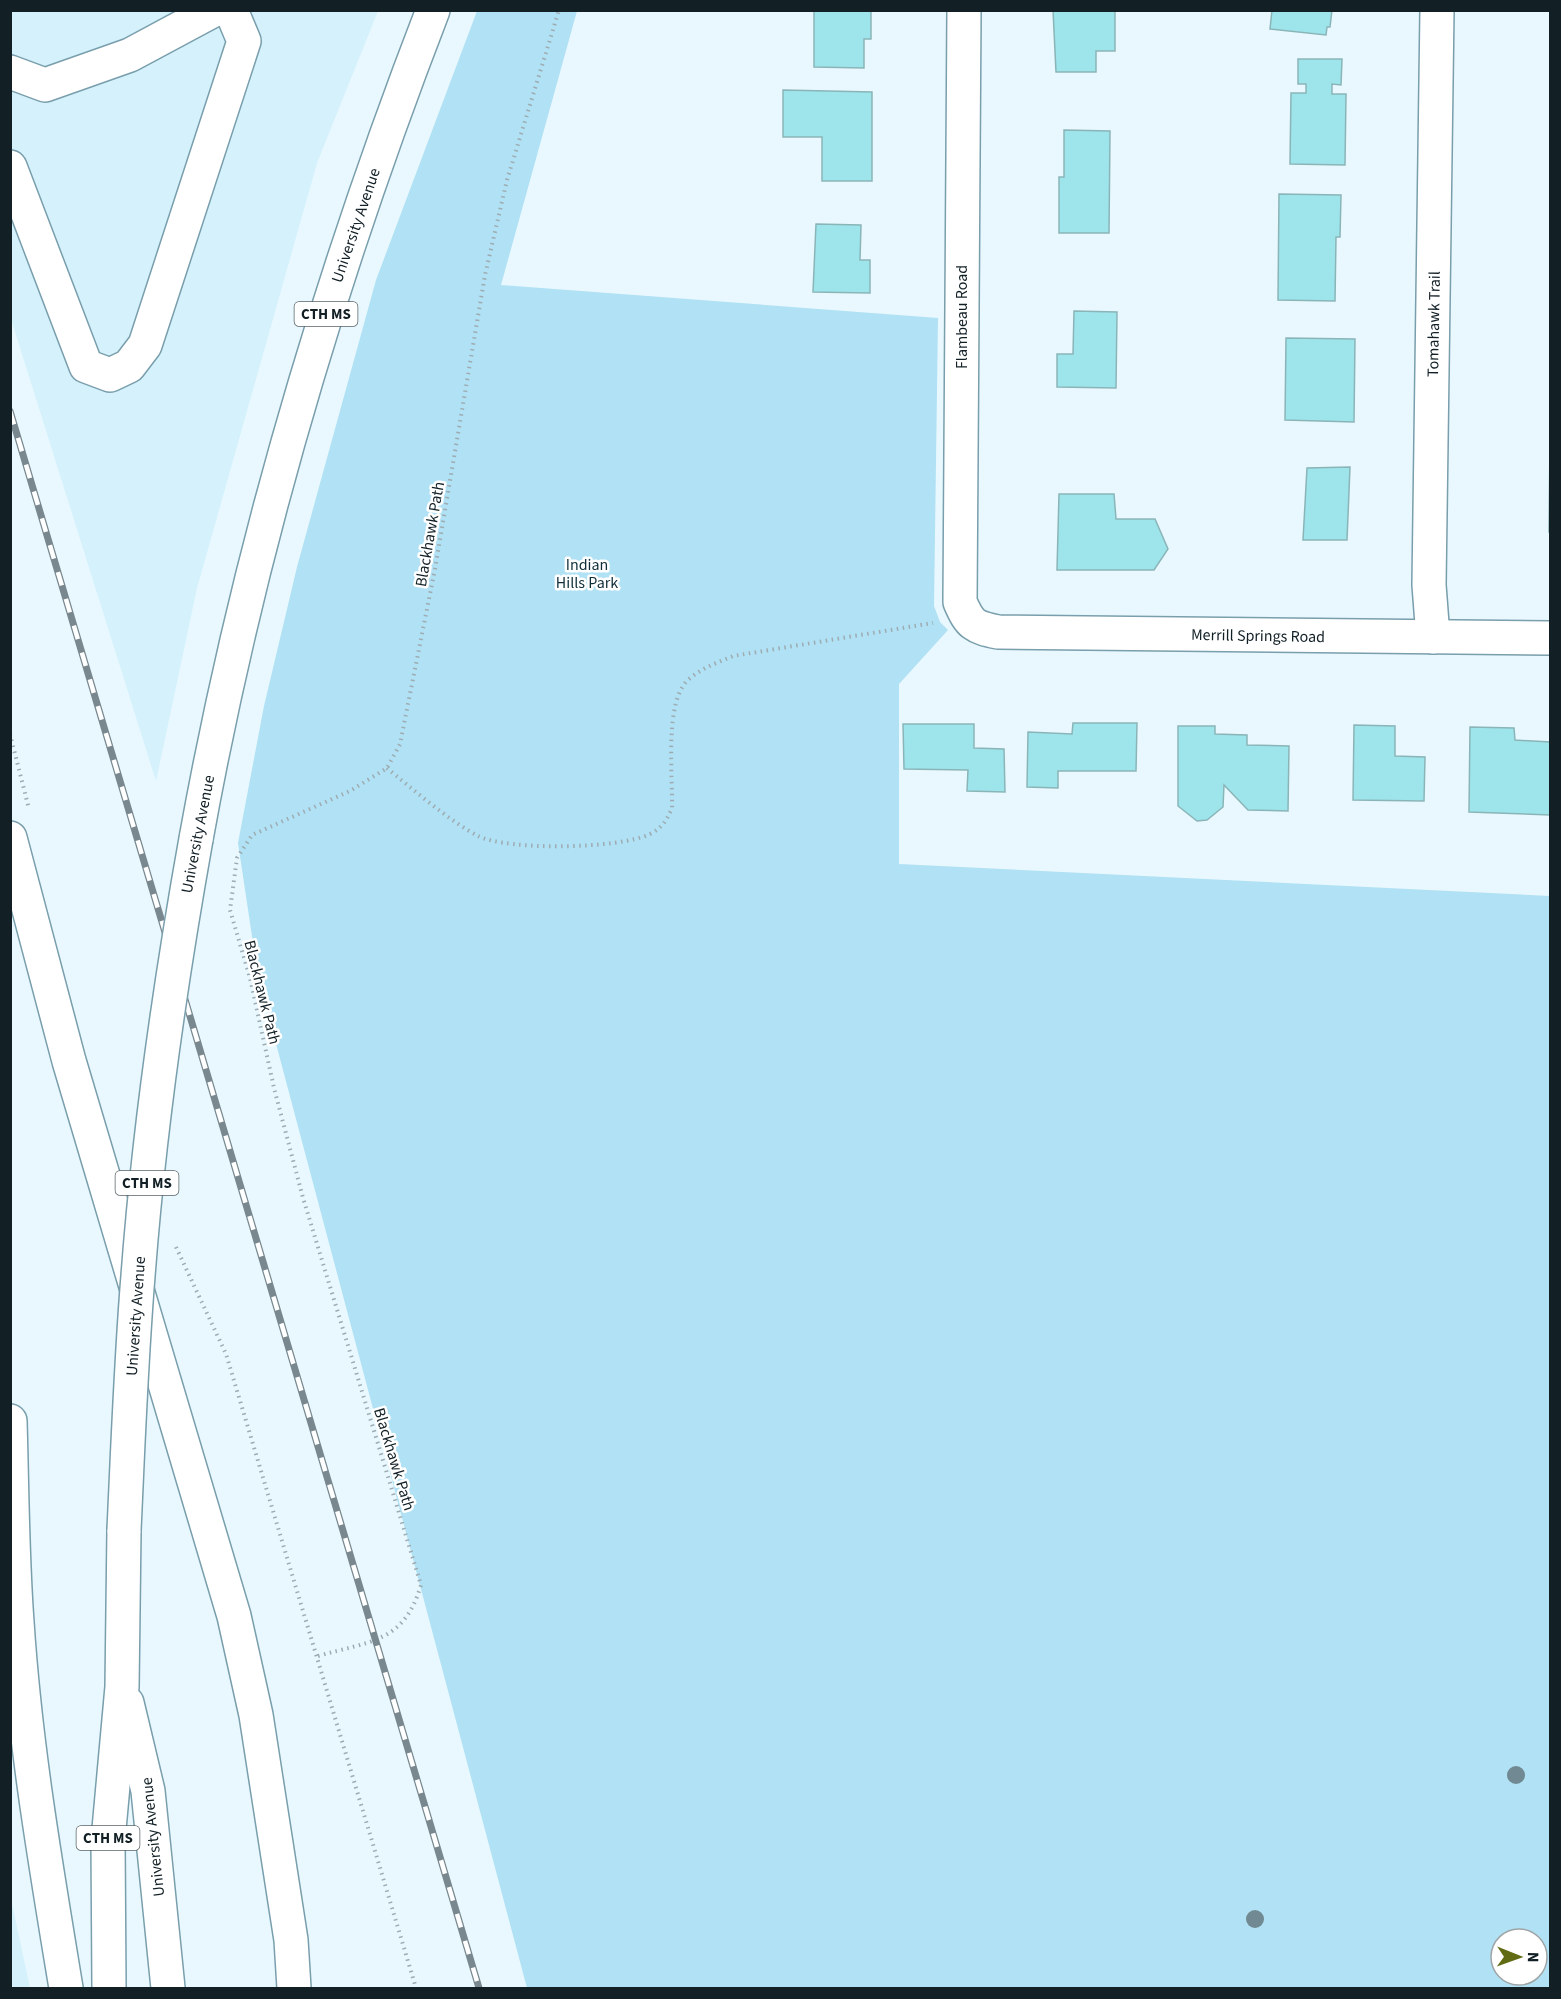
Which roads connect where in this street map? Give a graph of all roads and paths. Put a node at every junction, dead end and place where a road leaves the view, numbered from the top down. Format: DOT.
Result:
graph roads {
  1 [pos="214,10"];
  2 [pos="231,10"];
  3 [pos="433,10"];
  4 [pos="559,10"];
  5 [pos="964,10"];
  6 [pos="1437,10"];
  7 [pos="10,72"];
  8 [pos="10,167"];
  9 [pos="967,617"];
  10 [pos="1434,637"];
  11 [pos="1551,638"];
  12 [pos="387,768"];
  13 [pos="10,838"];
  14 [pos="10,1421"];
  15 [pos="122,1687"];
  16 [pos="17,1691"];
  17 [pos="66,1989"];
  18 [pos="109,1989"];
  19 [pos="168,1989"];
  20 [pos="294,1989"];
  21 [pos="416,1989"];
  1 -- 7 [label="main road"];
  2 -- 8 [label="main road"];
  3 -- 15 [label="main road, University Avenue / CTH MS, bridge"];
  4 -- 12 [label="path, Blackhawk Path"];
  5 -- 9 [label="main road, Flambeau Road"];
  6 -- 10 [label="main road, Tomahawk Trail"];
  9 -- 10 [label="main road, Merrill Springs Road"];
  9 -- 12 [label="path"];
  10 -- 11 [label="main road, Merrill Springs Road"];
  12 -- 21 [label="path, Blackhawk Path"];
  13 -- 20 [label="main road"];
  14 -- 16 [label="main road"];
  15 -- 18 [label="main road, University Avenue / CTH MS"];
  15 -- 19 [label="main road, University Avenue / CTH MS"];
  16 -- 17 [label="main road"];
}
